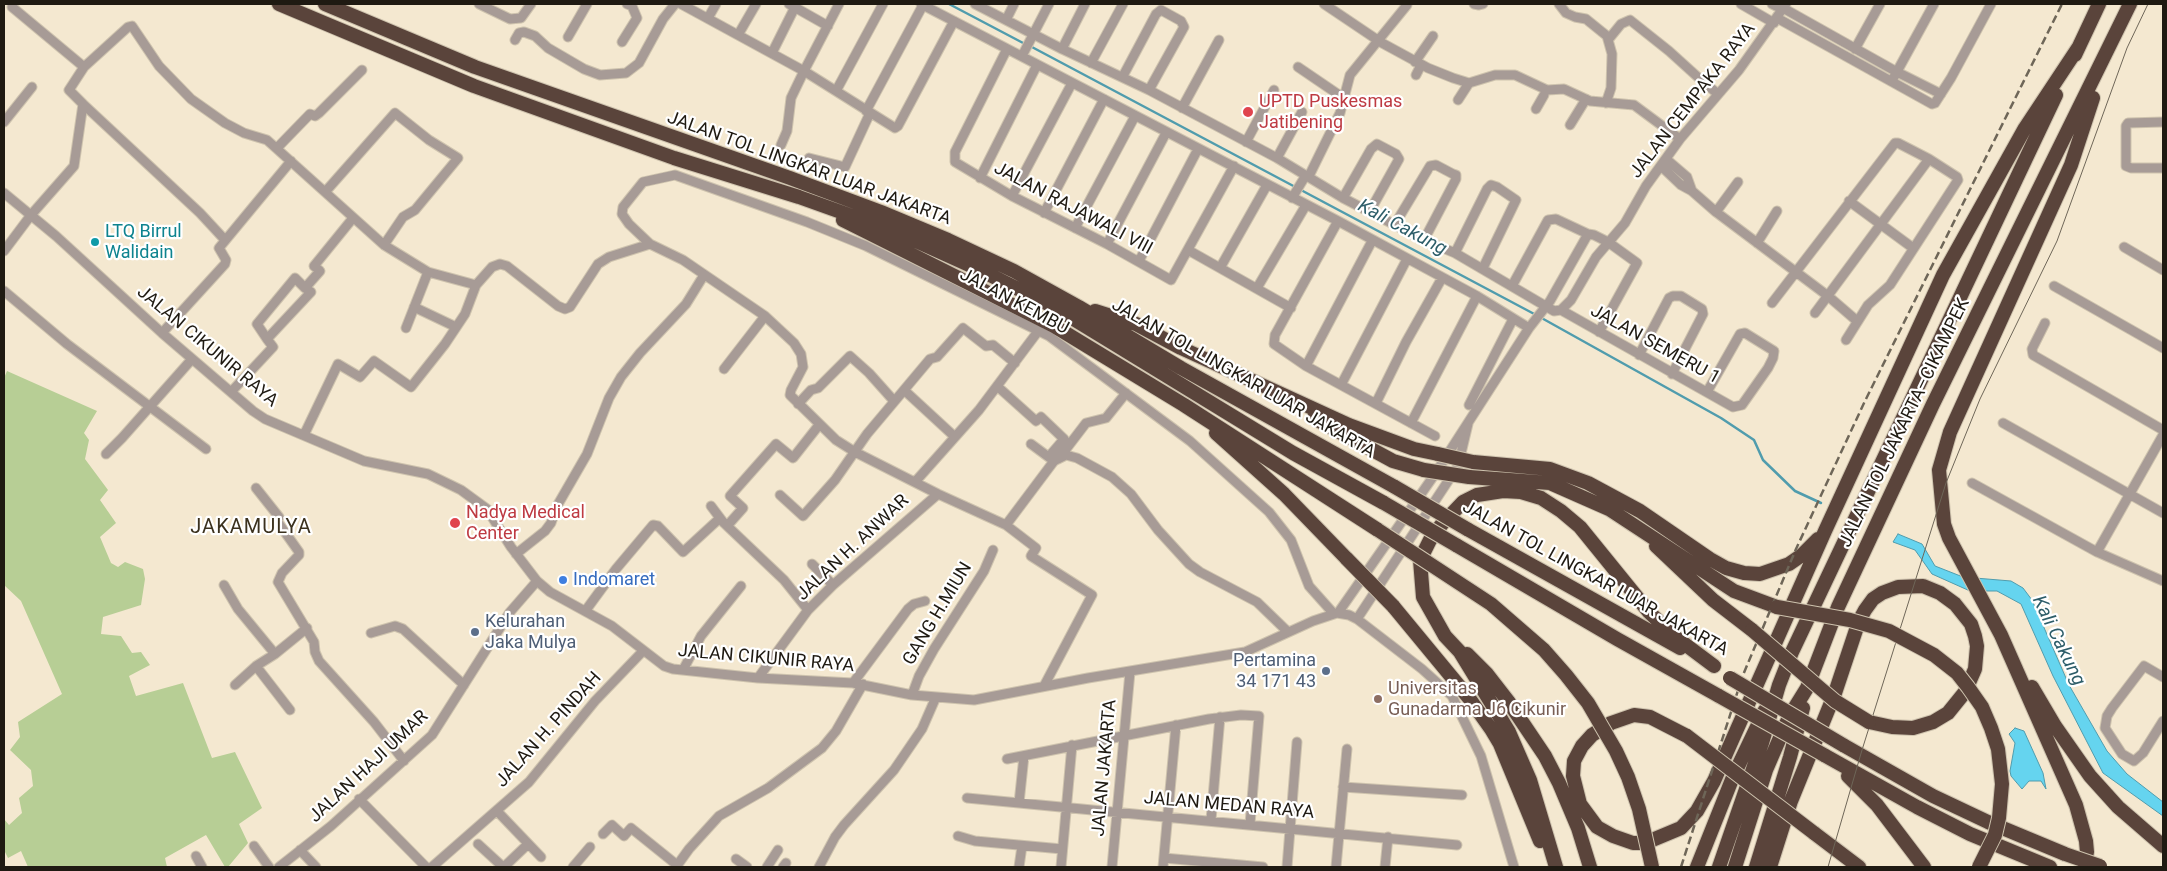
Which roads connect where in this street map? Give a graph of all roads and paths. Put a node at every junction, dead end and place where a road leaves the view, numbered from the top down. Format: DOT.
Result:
graph roads {
  1 [pos="279,4"];
  2 [pos="325,4"];
  3 [pos="479,4"];
  4 [pos="531,4"];
  5 [pos="587,4"];
  6 [pos="627,4"];
  7 [pos="675,4"];
  8 [pos="682,4"];
  9 [pos="716,4"];
  10 [pos="756,4"];
  11 [pos="840,4"];
  12 [pos="883,4"];
  13 [pos="922,4"];
  14 [pos="978,4"];
  15 [pos="1014,4"];
  16 [pos="1049,4"];
  17 [pos="1085,4"];
  18 [pos="1123,4"];
  19 [pos="1474,4"];
  20 [pos="1483,4"];
  21 [pos="1559,4"];
  22 [pos="1740,4"];
  23 [pos="1772,4"];
  24 [pos="1880,4"];
  25 [pos="1934,4"];
  26 [pos="1991,4"];
  27 [pos="2099,4"];
  28 [pos="2130,4"];
  29 [pos="1407,5"];
  30 [pos="12,6"];
  31 [pos="792,6"];
  32 [pos="1330,6"];
  33 [pos="1784,7"];
  34 [pos="708,18"];
  35 [pos="1006,20"];
  36 [pos="1775,20"];
  37 [pos="954,21"];
  38 [pos="828,26"];
  39 [pos="738,35"];
  40 [pos="1032,35"];
  41 [pos="1433,36"];
  42 [pos="568,37"];
  43 [pos="515,40"];
  44 [pos="1219,40"];
  45 [pos="1608,40"];
  46 [pos="622,42"];
  47 [pos="1381,43"];
  48 [pos="1063,46"];
  49 [pos="2078,48"];
  50 [pos="1006,49"];
  51 [pos="1855,49"];
  52 [pos="772,53"];
  53 [pos="2107,53"];
  54 [pos="1023,54"];
  55 [pos="1092,63"];
  56 [pos="1418,63"];
  57 [pos="1038,65"];
  58 [pos="84,67"];
  59 [pos="1298,67"];
  60 [pos="362,70"];
  61 [pos="804,70"];
  62 [pos="1896,72"];
  63 [pos="1416,75"];
  64 [pos="1123,76"];
  65 [pos="1892,81"];
  66 [pos="1072,83"];
  67 [pos="1469,83"];
  68 [pos="32,87"];
  69 [pos="1149,90"];
  70 [pos="1274,90"];
  71 [pos="836,91"];
  72 [pos="1718,94"];
  73 [pos="1940,94"];
  74 [pos="1544,95"];
  75 [pos="1104,99"];
  76 [pos="1345,99"];
  77 [pos="1586,99"];
  78 [pos="1458,100"];
  79 [pos="1606,103"];
  80 [pos="84,104"];
  81 [pos="1182,108"];
  82 [pos="1536,109"];
  83 [pos="868,112"];
  84 [pos="1302,112"];
  85 [pos="1135,116"];
  86 [pos="4,122"];
  87 [pos="2163,122"];
  88 [pos="1570,125"];
  89 [pos="1166,133"];
  90 [pos="1680,139"];
  91 [pos="1246,142"];
  92 [pos="781,145"];
  93 [pos="277,148"];
  94 [pos="1198,149"];
  95 [pos="809,158"];
  96 [pos="1277,158"];
  97 [pos="1929,159"];
  98 [pos="292,161"];
  99 [pos="1663,162"];
  100 [pos="1234,166"];
  101 [pos="2163,168"];
  102 [pos="980,178"];
  103 [pos="1305,178"];
  104 [pos="1738,182"];
  105 [pos="1267,185"];
  106 [pos="326,191"];
  107 [pos="1692,191"];
  108 [pos="4,193"];
  109 [pos="1294,195"];
  110 [pos="1012,196"];
  111 [pos="799,197"];
  112 [pos="1343,198"];
  113 [pos="1849,201"];
  114 [pos="1306,205"];
  115 [pos="1370,211"];
  116 [pos="1777,211"];
  117 [pos="1716,212"];
  118 [pos="1044,213"];
  119 [pos="31,215"];
  120 [pos="353,218"];
  121 [pos="1338,221"];
  122 [pos="1880,223"];
  123 [pos="1395,224"];
  124 [pos="1075,228"];
  125 [pos="1588,234"];
  126 [pos="225,240"];
  127 [pos="1424,240"];
  128 [pos="1372,241"];
  129 [pos="1608,242"];
  130 [pos="1757,243"];
  131 [pos="650,244"];
  132 [pos="1107,244"];
  133 [pos="384,245"];
  134 [pos="2124,247"];
  135 [pos="1913,248"];
  136 [pos="1188,250"];
  137 [pos="4,251"];
  138 [pos="1455,253"];
  139 [pos="1408,259"];
  140 [pos="1139,261"];
  141 [pos="1220,268"];
  142 [pos="1483,268"];
  143 [pos="2163,270"];
  144 [pos="428,272"];
  145 [pos="1796,272"];
  146 [pos="704,275"];
  147 [pos="1442,278"];
  148 [pos="476,285"];
  149 [pos="1512,286"];
  150 [pos="2054,286"];
  151 [pos="305,288"];
  152 [pos="1257,288"];
  153 [pos="4,291"];
  154 [pos="1477,296"];
  155 [pos="1828,296"];
  156 [pos="1772,303"];
  157 [pos="414,307"];
  158 [pos="1079,307"];
  159 [pos="1291,308"];
  160 [pos="1543,310"];
  161 [pos="1561,310"];
  162 [pos="1815,314"];
  163 [pos="764,316"];
  164 [pos="1513,319"];
  165 [pos="1857,321"];
  166 [pos="2045,323"];
  167 [pos="456,327"];
  168 [pos="406,328"];
  169 [pos="1529,328"];
  170 [pos="1039,330"];
  171 [pos="1599,332"];
  172 [pos="162,333"];
  173 [pos="267,339"];
  174 [pos="1846,340"];
  175 [pos="2163,348"];
  176 [pos="1639,356"];
  177 [pos="192,359"];
  178 [pos="1014,363"];
  179 [pos="1306,366"];
  180 [pos="724,369"];
  181 [pos="1672,374"];
  182 [pos="1249,379"];
  183 [pos="1341,385"];
  184 [pos="997,386"];
  185 [pos="904,390"];
  186 [pos="232,392"];
  187 [pos="1707,392"];
  188 [pos="1126,393"];
  189 [pos="894,401"];
  190 [pos="1376,403"];
  191 [pos="798,404"];
  192 [pos="1469,404"];
  193 [pos="1184,405"];
  194 [pos="150,407"];
  195 [pos="1468,421"];
  196 [pos="1411,422"];
  197 [pos="2003,423"];
  198 [pos="820,425"];
  199 [pos="2163,430"];
  200 [pos="304,435"];
  201 [pos="2163,435"];
  202 [pos="1436,436"];
  203 [pos="955,437"];
  204 [pos="1031,444"];
  205 [pos="206,449"];
  206 [pos="855,452"];
  207 [pos="106,454"];
  208 [pos="1057,459"];
  209 [pos="1430,472"];
  210 [pos="1449,481"];
  211 [pos="915,482"];
  212 [pos="1972,483"];
  213 [pos="256,488"];
  214 [pos="938,494"];
  215 [pos="780,495"];
  216 [pos="2129,495"];
  217 [pos="711,506"];
  218 [pos="2163,513"];
  219 [pos="720,518"];
  220 [pos="1626,519"];
  221 [pos="1006,525"];
  222 [pos="728,526"];
  223 [pos="1825,531"];
  224 [pos="993,550"];
  225 [pos="2097,552"];
  226 [pos="516,554"];
  227 [pos="812,564"];
  228 [pos="537,581"];
  229 [pos="2163,581"];
  230 [pos="224,585"];
  231 [pos="833,585"];
  232 [pos="741,586"];
  233 [pos="925,601"];
  234 [pos="586,610"];
  235 [pos="808,610"];
  236 [pos="1336,613"];
  237 [pos="1357,619"];
  238 [pos="307,628"];
  239 [pos="1288,632"];
  240 [pos="371,634"];
  241 [pos="2002,637"];
  242 [pos="643,651"];
  243 [pos="1460,652"];
  244 [pos="275,654"];
  245 [pos="256,666"];
  246 [pos="1714,666"];
  247 [pos="683,670"];
  248 [pos="1130,672"];
  249 [pos="2163,677"];
  250 [pos="758,678"];
  251 [pos="858,684"];
  252 [pos="236,685"];
  253 [pos="464,685"];
  254 [pos="1779,685"];
  255 [pos="1044,686"];
  256 [pos="1807,688"];
  257 [pos="912,694"];
  258 [pos="936,697"];
  259 [pos="290,710"];
  260 [pos="1220,717"];
  261 [pos="2163,721"];
  262 [pos="1176,725"];
  263 [pos="1125,735"];
  264 [pos="1297,742"];
  265 [pos="1072,744"];
  266 [pos="1346,749"];
  267 [pos="1024,756"];
  268 [pos="1829,758"];
  269 [pos="1006,759"];
  270 [pos="404,761"];
  271 [pos="1343,787"];
  272 [pos="1462,795"];
  273 [pos="967,798"];
  274 [pos="359,799"];
  275 [pos="1019,803"];
  276 [pos="1066,807"];
  277 [pos="497,811"];
  278 [pos="1117,812"];
  279 [pos="1168,816"];
  280 [pos="1212,820"];
  281 [pos="1250,824"];
  282 [pos="1290,827"];
  283 [pos="1339,832"];
  284 [pos="603,834"];
  285 [pos="958,836"];
  286 [pos="1388,837"];
  287 [pos="478,844"];
  288 [pos="528,844"];
  289 [pos="1991,844"];
  290 [pos="1457,845"];
  291 [pos="254,846"];
  292 [pos="1022,846"];
  293 [pos="2163,846"];
  294 [pos="590,848"];
  295 [pos="1062,849"];
  296 [pos="300,850"];
  297 [pos="778,850"];
  298 [pos="196,856"];
  299 [pos="541,857"];
  300 [pos="736,860"];
  301 [pos="1164,863"];
  302 [pos="677,866"];
  303 [pos="202,867"];
  304 [pos="269,867"];
  305 [pos="279,867"];
  306 [pos="316,867"];
  307 [pos="426,867"];
  308 [pos="432,867"];
  309 [pos="572,867"];
  310 [pos="747,867"];
  311 [pos="767,867"];
  312 [pos="819,867"];
  313 [pos="1019,867"];
  314 [pos="1061,867"];
  315 [pos="1112,867"];
  316 [pos="1263,867"];
  317 [pos="1287,867"];
  318 [pos="1336,867"];
  319 [pos="1385,867"];
  320 [pos="1514,867"];
  321 [pos="1551,867"];
  322 [pos="1556,867"];
  323 [pos="1590,867"];
  324 [pos="1652,867"];
  325 [pos="1697,867"];
  326 [pos="1720,867"];
  327 [pos="1735,867"];
  328 [pos="1756,867"];
  329 [pos="1770,867"];
  330 [pos="1859,867"];
  331 [pos="1924,867"];
  332 [pos="1979,867"];
  333 [pos="2050,867"];
  334 [pos="2084,867"];
  335 [pos="2102,867"];
  1 -- 111 [label="highway, JALAN TOL LINGKAR LUAR JAKARTA"];
  2 -- 158 [label="highway, JALAN TOL LINGKAR LUAR JAKARTA"];
  3 -- 4 [label="street"];
  5 -- 42 [label="street"];
  6 -- 46 [label="street"];
  7 -- 43 [label="street"];
  8 -- 34 [label="street"];
  9 -- 34 [label="street"];
  10 -- 39 [label="street"];
  11 -- 38 [label="street"];
  12 -- 71 [label="street"];
  13 -- 37 [label="street"];
  13 -- 83 [label="street"];
  14 -- 35 [label="street"];
  15 -- 35 [label="street"];
  16 -- 40 [label="street"];
  17 -- 48 [label="street"];
  18 -- 55 [label="street"];
  19 -- 20 [label="street"];
  21 -- 45 [label="street"];
  22 -- 36 [label="street"];
  23 -- 33 [label="street"];
  24 -- 51 [label="street"];
  25 -- 62 [label="street"];
  26 -- 73 [label="street"];
  27 -- 49 [label="highway, JALAN TOL JAKARTA–CIKAMPEK"];
  28 -- 53 [label="highway, JALAN TOL JAKARTA–CIKAMPEK"];
  29 -- 47 [label="street"];
  30 -- 58 [label="street"];
  31 -- 38 [label="street"];
  31 -- 52 [label="street"];
  32 -- 47 [label="street"];
  33 -- 36 [label="street, JALAN CEMPAKA RAYA"];
  33 -- 51 [label="street"];
  34 -- 39 [label="street"];
  35 -- 40 [label="street"];
  36 -- 65 [label="street"];
  36 -- 72 [label="street, JALAN CEMPAKA RAYA"];
  37 -- 50 [label="street"];
  37 -- 83 [label="street"];
  38 -- 61 [label="street"];
  39 -- 52 [label="street"];
  40 -- 48 [label="street"];
  40 -- 54 [label="street"];
  41 -- 56 [label="street"];
  44 -- 81 [label="street"];
  45 -- 72 [label="street"];
  45 -- 79 [label="street"];
  47 -- 56 [label="street"];
  47 -- 76 [label="street"];
  48 -- 55 [label="street"];
  49 -- 223 [label="highway"];
  49 -- 254 [label="highway, JALAN TOL JAKARTA–CIKAMPEK"];
  50 -- 54 [label="street"];
  50 -- 102 [label="street, JALAN RAJAWALI VIII"];
  51 -- 62 [label="street"];
  52 -- 61 [label="street"];
  53 -- 241 [label="highway"];
  53 -- 256 [label="highway, JALAN TOL JAKARTA–CIKAMPEK"];
  54 -- 57 [label="street"];
  55 -- 64 [label="street"];
  56 -- 63 [label="street"];
  56 -- 67 [label="street"];
  57 -- 66 [label="street"];
  57 -- 102 [label="street"];
  58 -- 80 [label="street"];
  58 -- 93 [label="street"];
  59 -- 76 [label="street"];
  60 -- 93 [label="street"];
  61 -- 71 [label="street"];
  61 -- 92 [label="street"];
  62 -- 65 [label="street"];
  62 -- 73 [label="street"];
  64 -- 69 [label="street"];
  64 -- 69 [label="street"];
  65 -- 73 [label="street"];
  66 -- 75 [label="street"];
  66 -- 110 [label="street"];
  67 -- 77 [label="street"];
  67 -- 78 [label="street"];
  68 -- 86 [label="street"];
  69 -- 81 [label="street"];
  70 -- 91 [label="street"];
  71 -- 83 [label="street"];
  72 -- 90 [label="street, JALAN CEMPAKA RAYA"];
  74 -- 82 [label="street"];
  75 -- 85 [label="street"];
  75 -- 118 [label="street"];
  76 -- 103 [label="street"];
  77 -- 79 [label="street"];
  77 -- 88 [label="street"];
  79 -- 90 [label="street"];
  80 -- 119 [label="street"];
  80 -- 126 [label="street"];
  81 -- 91 [label="street"];
  83 -- 95 [label="street"];
  84 -- 96 [label="street"];
  85 -- 89 [label="street"];
  85 -- 124 [label="street"];
  87 -- 101 [label="street"];
  89 -- 94 [label="street"];
  89 -- 132 [label="street"];
  90 -- 99 [label="street, JALAN CEMPAKA RAYA"];
  91 -- 96 [label="street"];
  93 -- 98 [label="street"];
  94 -- 100 [label="street"];
  94 -- 140 [label="street"];
  96 -- 103 [label="street"];
  97 -- 113 [label="street"];
  97 -- 122 [label="street"];
  97 -- 135 [label="street"];
  98 -- 106 [label="street"];
  98 -- 126 [label="street"];
  99 -- 107 [label="street"];
  99 -- 107 [label="street"];
  99 -- 129 [label="street, JALAN CEMPAKA RAYA"];
  100 -- 105 [label="street"];
  100 -- 136 [label="street"];
  102 -- 110 [label="street, JALAN RAJAWALI VIII"];
  103 -- 109 [label="street"];
  103 -- 112 [label="street"];
  104 -- 117 [label="street"];
  105 -- 109 [label="street"];
  105 -- 141 [label="street"];
  106 -- 120 [label="street"];
  106 -- 133 [label="street"];
  107 -- 117 [label="street"];
  108 -- 119 [label="street, JALAN CIKUNIR RAYA"];
  109 -- 114 [label="street"];
  110 -- 118 [label="street, JALAN RAJAWALI VIII"];
  111 -- 193 [label="highway"];
  111 -- 268 [label="highway, JALAN TOL LINGKAR LUAR JAKARTA, bridge"];
  112 -- 115 [label="street"];
  112 -- 115 [label="street"];
  113 -- 122 [label="street"];
  113 -- 145 [label="street"];
  114 -- 121 [label="street"];
  114 -- 152 [label="street"];
  115 -- 123 [label="street"];
  116 -- 130 [label="street"];
  117 -- 130 [label="street"];
  118 -- 124 [label="street, JALAN RAJAWALI VIII"];
  119 -- 137 [label="street"];
  119 -- 172 [label="street, JALAN CIKUNIR RAYA"];
  120 -- 133 [label="street"];
  120 -- 151 [label="street"];
  121 -- 128 [label="street"];
  121 -- 159 [label="street"];
  122 -- 135 [label="street"];
  122 -- 155 [label="street"];
  123 -- 127 [label="street"];
  123 -- 127 [label="street"];
  124 -- 132 [label="street, JALAN RAJAWALI VIII"];
  125 -- 129 [label="street"];
  125 -- 149 [label="street"];
  125 -- 160 [label="street"];
  126 -- 172 [label="street"];
  127 -- 138 [label="street"];
  128 -- 139 [label="street"];
  128 -- 179 [label="street"];
  129 -- 161 [label="street, JALAN CEMPAKA RAYA"];
  129 -- 171 [label="street"];
  130 -- 145 [label="street"];
  131 -- 146 [label="street"];
  131 -- 148 [label="street"];
  131 -- 170 [label="street, JALAN KEMBU"];
  132 -- 140 [label="street, JALAN RAJAWALI VIII"];
  133 -- 144 [label="street"];
  134 -- 143 [label="street"];
  135 -- 165 [label="street"];
  136 -- 140 [label="street, JALAN RAJAWALI VIII"];
  136 -- 141 [label="street"];
  138 -- 142 [label="street"];
  138 -- 142 [label="street"];
  139 -- 147 [label="street"];
  139 -- 183 [label="street"];
  141 -- 152 [label="street"];
  142 -- 149 [label="street"];
  144 -- 148 [label="street"];
  144 -- 157 [label="street"];
  145 -- 155 [label="street"];
  145 -- 156 [label="street"];
  146 -- 163 [label="street"];
  146 -- 226 [label="street"];
  147 -- 154 [label="street"];
  147 -- 190 [label="street"];
  148 -- 167 [label="street"];
  149 -- 160 [label="street"];
  150 -- 175 [label="street"];
  151 -- 173 [label="street"];
  151 -- 173 [label="street"];
  152 -- 159 [label="street"];
  153 -- 194 [label="street"];
  154 -- 164 [label="street"];
  154 -- 196 [label="street"];
  155 -- 162 [label="street"];
  155 -- 165 [label="street"];
  157 -- 167 [label="street"];
  157 -- 168 [label="street"];
  158 -- 182 [label="highway"];
  158 -- 246 [label="highway, JALAN TOL LINGKAR LUAR JAKARTA, bridge"];
  159 -- 179 [label="street"];
  160 -- 161 [label="street, JALAN SEMERU 1"];
  160 -- 169 [label="street"];
  161 -- 171 [label="street, JALAN SEMERU 1"];
  163 -- 180 [label="street"];
  163 -- 191 [label="street"];
  164 -- 169 [label="street"];
  164 -- 192 [label="street"];
  165 -- 174 [label="street"];
  166 -- 199 [label="street"];
  167 -- 200 [label="street"];
  169 -- 195 [label="street"];
  170 -- 178 [label="street"];
  170 -- 188 [label="street, JALAN KEMBU"];
  171 -- 176 [label="street, JALAN SEMERU 1"];
  172 -- 177 [label="street, JALAN CIKUNIR RAYA"];
  173 -- 186 [label="street"];
  176 -- 181 [label="street, JALAN SEMERU 1"];
  176 -- 181 [label="street"];
  177 -- 186 [label="street, JALAN CIKUNIR RAYA"];
  177 -- 194 [label="street"];
  178 -- 184 [label="street"];
  178 -- 185 [label="street"];
  179 -- 183 [label="street"];
  181 -- 187 [label="street, JALAN SEMERU 1"];
  182 -- 209 [label="highway"];
  182 -- 223 [label="highway, bridge"];
  183 -- 190 [label="street"];
  184 -- 203 [label="street"];
  184 -- 208 [label="street"];
  185 -- 189 [label="street"];
  185 -- 203 [label="street"];
  186 -- 200 [label="street, JALAN CIKUNIR RAYA"];
  187 -- 187 [label="street, JALAN SEMERU 1"];
  188 -- 208 [label="street"];
  188 -- 236 [label="street, JALAN KEMBU"];
  189 -- 191 [label="street"];
  189 -- 206 [label="street"];
  190 -- 196 [label="street"];
  191 -- 198 [label="street"];
  193 -- 321 [label="highway, bridge"];
  193 -- 324 [label="highway, bridge"];
  194 -- 205 [label="street"];
  194 -- 207 [label="street"];
  195 -- 209 [label="street"];
  195 -- 210 [label="street"];
  196 -- 202 [label="street"];
  197 -- 216 [label="street"];
  198 -- 206 [label="street"];
  198 -- 222 [label="street"];
  200 -- 226 [label="street, JALAN CIKUNIR RAYA"];
  201 -- 216 [label="street"];
  203 -- 211 [label="street"];
  204 -- 208 [label="street"];
  206 -- 211 [label="street"];
  206 -- 215 [label="street"];
  208 -- 221 [label="street"];
  208 -- 239 [label="street"];
  209 -- 210 [label="street"];
  209 -- 220 [label="highway, bridge"];
  209 -- 236 [label="street"];
  210 -- 237 [label="street"];
  211 -- 214 [label="street"];
  212 -- 225 [label="street"];
  213 -- 238 [label="street"];
  214 -- 221 [label="street"];
  214 -- 231 [label="street, JALAN H. ANWAR"];
  216 -- 218 [label="street"];
  216 -- 225 [label="street"];
  217 -- 219 [label="street"];
  219 -- 222 [label="street"];
  219 -- 234 [label="street"];
  220 -- 289 [label="highway, bridge"];
  220 -- 329 [label="highway, bridge"];
  221 -- 255 [label="street"];
  222 -- 235 [label="street"];
  223 -- 330 [label="highway, bridge"];
  224 -- 257 [label="street, GANG H.MIUN"];
  225 -- 229 [label="street"];
  226 -- 228 [label="street, JALAN CIKUNIR RAYA"];
  227 -- 231 [label="street"];
  228 -- 234 [label="street, JALAN CIKUNIR RAYA"];
  228 -- 253 [label="street, JALAN HAJI UMAR"];
  230 -- 244 [label="street"];
  231 -- 235 [label="street, JALAN H. ANWAR"];
  232 -- 247 [label="street"];
  233 -- 251 [label="street"];
  234 -- 242 [label="street, JALAN CIKUNIR RAYA"];
  235 -- 250 [label="street, JALAN H. ANWAR"];
  236 -- 237 [label="street"];
  236 -- 239 [label="street, JALAN CIKUNIR RAYA"];
  237 -- 320 [label="street"];
  238 -- 244 [label="street"];
  238 -- 270 [label="street"];
  239 -- 248 [label="street, JALAN CIKUNIR RAYA"];
  240 -- 253 [label="street"];
  241 -- 293 [label="highway"];
  241 -- 334 [label="highway"];
  242 -- 247 [label="street, JALAN CIKUNIR RAYA"];
  242 -- 277 [label="street, JALAN H. PINDAH"];
  243 -- 246 [label="highway"];
  243 -- 322 [label="highway"];
  243 -- 323 [label="highway"];
  244 -- 245 [label="street"];
  245 -- 252 [label="street"];
  245 -- 259 [label="street"];
  246 -- 335 [label="highway, JALAN TOL LINGKAR LUAR JAKARTA, bridge"];
  247 -- 250 [label="street, JALAN CIKUNIR RAYA"];
  248 -- 255 [label="street, JALAN CIKUNIR RAYA"];
  248 -- 263 [label="street, JALAN JAKARTA"];
  249 -- 261 [label="street"];
  250 -- 251 [label="street, JALAN CIKUNIR RAYA"];
  251 -- 257 [label="street, JALAN CIKUNIR RAYA"];
  251 -- 302 [label="street"];
  253 -- 270 [label="street, JALAN HAJI UMAR"];
  254 -- 325 [label="highway"];
  254 -- 326 [label="highway, JALAN TOL JAKARTA–CIKAMPEK"];
  255 -- 258 [label="street, JALAN CIKUNIR RAYA"];
  256 -- 327 [label="highway, JALAN TOL JAKARTA–CIKAMPEK"];
  256 -- 328 [label="highway"];
  257 -- 258 [label="street, JALAN CIKUNIR RAYA"];
  258 -- 312 [label="street"];
  260 -- 262 [label="street"];
  260 -- 280 [label="street"];
  260 -- 281 [label="street"];
  262 -- 263 [label="street"];
  262 -- 279 [label="street"];
  263 -- 265 [label="street"];
  263 -- 278 [label="street, JALAN JAKARTA"];
  264 -- 282 [label="street"];
  265 -- 267 [label="street"];
  265 -- 276 [label="street"];
  266 -- 271 [label="street"];
  267 -- 269 [label="street"];
  267 -- 275 [label="street"];
  268 -- 289 [label="highway, JALAN TOL LINGKAR LUAR JAKARTA"];
  268 -- 331 [label="highway"];
  270 -- 274 [label="street, JALAN HAJI UMAR"];
  271 -- 272 [label="street"];
  271 -- 283 [label="street"];
  273 -- 275 [label="street, JALAN MEDAN RAYA"];
  274 -- 296 [label="street, JALAN HAJI UMAR"];
  274 -- 307 [label="street"];
  275 -- 276 [label="street, JALAN MEDAN RAYA"];
  276 -- 278 [label="street, JALAN MEDAN RAYA"];
  276 -- 295 [label="street"];
  277 -- 288 [label="street"];
  277 -- 308 [label="street, JALAN H. PINDAH"];
  278 -- 279 [label="street, JALAN MEDAN RAYA"];
  278 -- 315 [label="street, JALAN JAKARTA"];
  279 -- 280 [label="street, JALAN MEDAN RAYA"];
  279 -- 301 [label="street"];
  280 -- 281 [label="street, JALAN MEDAN RAYA"];
  281 -- 282 [label="street, JALAN MEDAN RAYA"];
  282 -- 283 [label="street, JALAN MEDAN RAYA"];
  282 -- 317 [label="street"];
  283 -- 286 [label="street, JALAN MEDAN RAYA"];
  283 -- 318 [label="street"];
  284 -- 302 [label="street"];
  285 -- 292 [label="street"];
  286 -- 290 [label="street, JALAN MEDAN RAYA"];
  286 -- 319 [label="street"];
  287 -- 288 [label="street"];
  288 -- 299 [label="street"];
  289 -- 332 [label="highway, bridge"];
  289 -- 333 [label="highway, JALAN TOL LINGKAR LUAR JAKARTA"];
  291 -- 304 [label="street"];
  292 -- 295 [label="street"];
  292 -- 313 [label="street"];
  294 -- 309 [label="street"];
  295 -- 314 [label="street"];
  296 -- 305 [label="street, JALAN HAJI UMAR"];
  296 -- 306 [label="street"];
  297 -- 311 [label="street"];
  298 -- 303 [label="street"];
  300 -- 310 [label="street"];
  301 -- 316 [label="street"];
}
